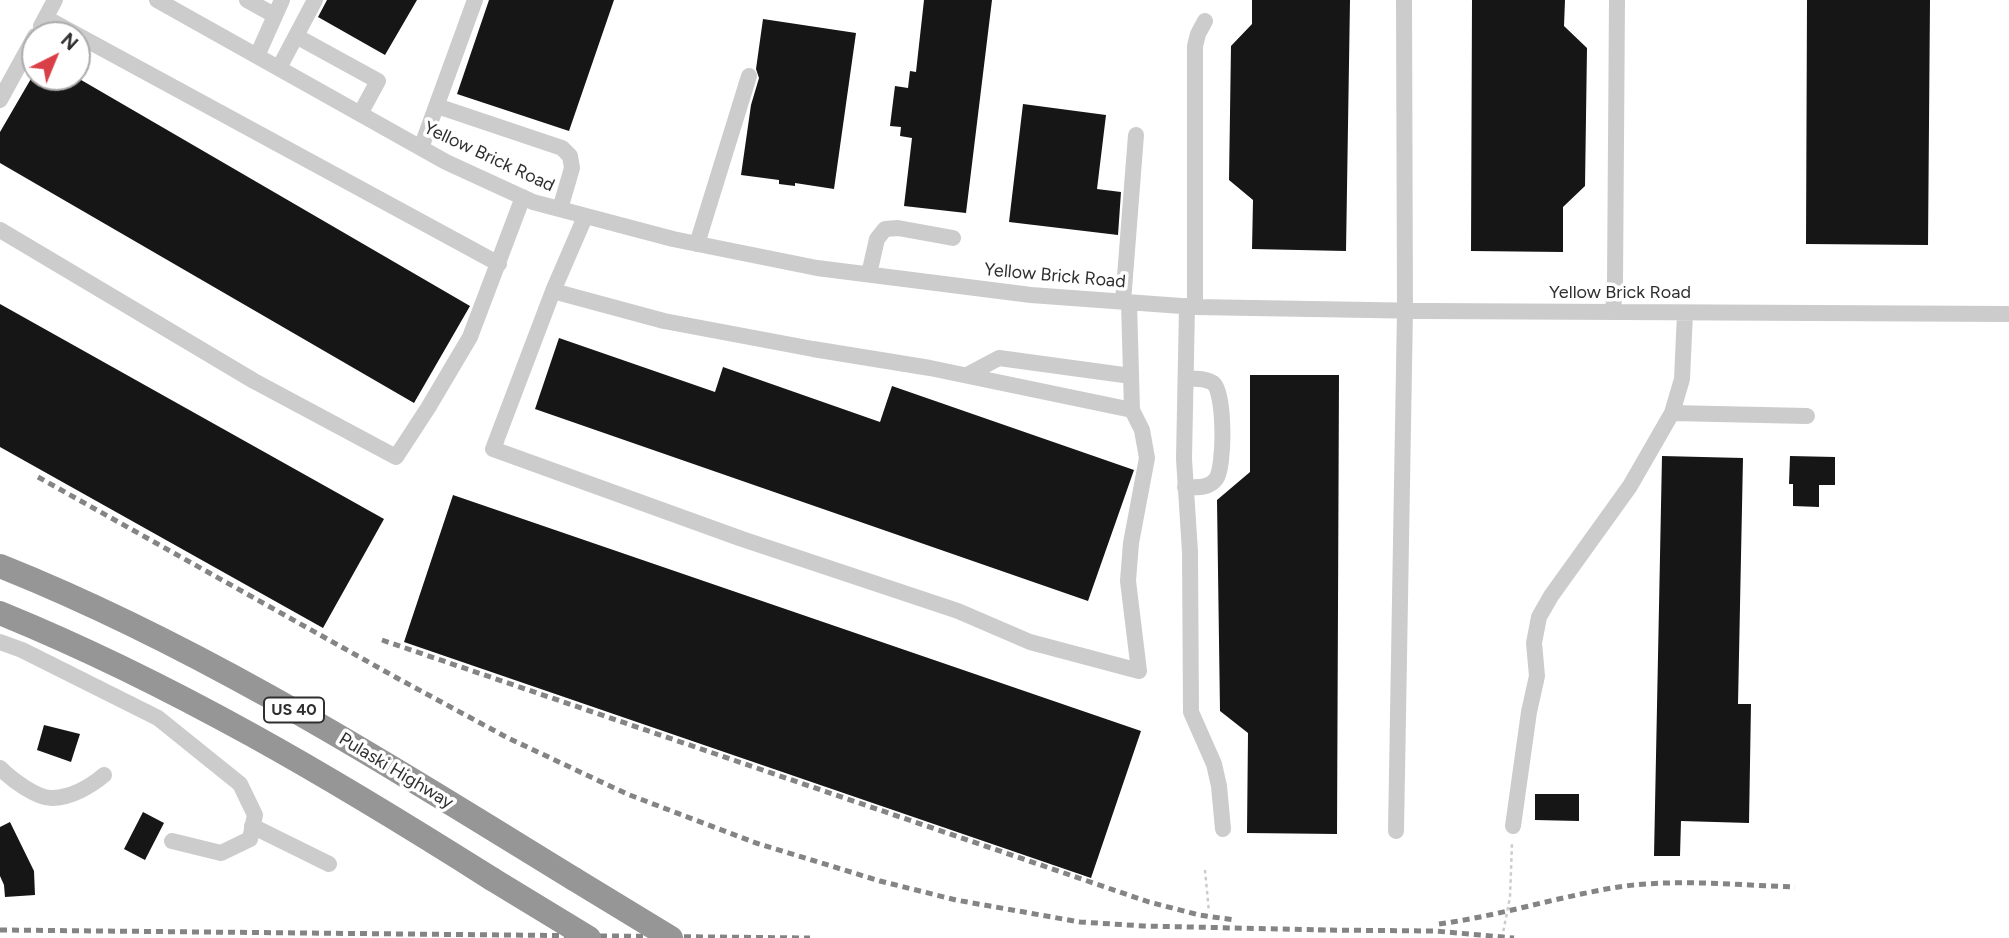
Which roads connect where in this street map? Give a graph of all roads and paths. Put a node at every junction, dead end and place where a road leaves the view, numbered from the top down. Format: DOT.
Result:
graph roads {
  1 [pos="55,0"];
  2 [pos="157,0"];
  3 [pos="247,0"];
  4 [pos="315,0"];
  5 [pos="475,0"];
  6 [pos="1404,0"];
  7 [pos="1617,0"];
  8 [pos="175,5"];
  9 [pos="278,7"];
  10 [pos="46,18"];
  11 [pos="44,21"];
  12 [pos="1205,21"];
  13 [pos="296,36"];
  14 [pos="257,56"];
  15 [pos="21,61"];
  16 [pos="279,68"];
  17 [pos="749,76"];
  18 [pos="0,100"];
  19 [pos="436,106"];
  20 [pos="360,114"];
  21 [pos="1136,135"];
  22 [pos="421,148"];
  23 [pos="523,197"];
  24 [pos="560,209"];
  25 [pos="584,216"];
  26 [pos="0,230"];
  27 [pos="953,238"];
  28 [pos="697,244"];
  29 [pos="499,264"];
  30 [pos="869,274"];
  31 [pos="553,291"];
  32 [pos="1126,302"];
  33 [pos="1191,307"];
  34 [pos="1405,310"];
  35 [pos="1613,312"];
  36 [pos="1685,313"];
  37 [pos="2009,314"];
  38 [pos="967,375"];
  39 [pos="1131,376"];
  40 [pos="1186,378"];
  41 [pos="1132,410"];
  42 [pos="1672,413"];
  43 [pos="1807,416"];
  44 [pos="1185,487"];
  45 [pos="0,566"];
  46 [pos="0,613"];
  47 [pos="0,642"];
  48 [pos="0,768"];
  49 [pos="104,775"];
  50 [pos="1513,826"];
  51 [pos="252,827"];
  52 [pos="1223,829"];
  53 [pos="1396,831"];
  54 [pos="172,841"];
  55 [pos="329,864"];
  56 [pos="1205,870"];
  57 [pos="1209,912"];
  58 [pos="589,938"];
  59 [pos="671,938"];
  60 [pos="1502,938"];
  1 -- 10 [label="street"];
  2 -- 8 [label="street, Yellow Brick Road"];
  3 -- 9 [label="street"];
  4 -- 13 [label="street"];
  5 -- 19 [label="street"];
  6 -- 34 [label="street"];
  7 -- 35 [label="street"];
  8 -- 14 [label="street, Yellow Brick Road"];
  9 -- 14 [label="street"];
  10 -- 11 [label="street"];
  10 -- 29 [label="street"];
  12 -- 33 [label="street"];
  13 -- 16 [label="street"];
  13 -- 20 [label="street"];
  14 -- 16 [label="street, Yellow Brick Road"];
  15 -- 18 [label="street"];
  16 -- 20 [label="street, Yellow Brick Road"];
  17 -- 28 [label="street"];
  19 -- 22 [label="street"];
  19 -- 24 [label="street"];
  20 -- 22 [label="street, Yellow Brick Road"];
  21 -- 32 [label="street"];
  22 -- 23 [label="street, Yellow Brick Road"];
  23 -- 24 [label="street, Yellow Brick Road"];
  23 -- 29 [label="street"];
  24 -- 25 [label="street, Yellow Brick Road"];
  25 -- 28 [label="street, Yellow Brick Road"];
  25 -- 31 [label="street"];
  26 -- 29 [label="street"];
  27 -- 30 [label="street"];
  28 -- 30 [label="street, Yellow Brick Road"];
  30 -- 32 [label="street, Yellow Brick Road"];
  31 -- 38 [label="street"];
  31 -- 41 [label="street"];
  32 -- 33 [label="street, Yellow Brick Road"];
  32 -- 39 [label="street"];
  33 -- 34 [label="street, Yellow Brick Road"];
  33 -- 40 [label="street"];
  34 -- 35 [label="street, Yellow Brick Road"];
  34 -- 53 [label="street"];
  35 -- 36 [label="street, Yellow Brick Road"];
  36 -- 37 [label="street, Yellow Brick Road"];
  36 -- 42 [label="street"];
  38 -- 39 [label="street"];
  38 -- 41 [label="street"];
  39 -- 41 [label="street"];
  40 -- 44 [label="street"];
  40 -- 44 [label="street"];
  42 -- 43 [label="street"];
  42 -- 50 [label="street"];
  44 -- 52 [label="street"];
  45 -- 59 [label="highway, Pulaski Highway / US 40, bridge"];
  46 -- 58 [label="highway, US 40, bridge"];
  47 -- 51 [label="street"];
  48 -- 49 [label="street"];
  50 -- 60 [label="path"];
  51 -- 54 [label="street"];
  51 -- 55 [label="street"];
  56 -- 57 [label="path"];
}
